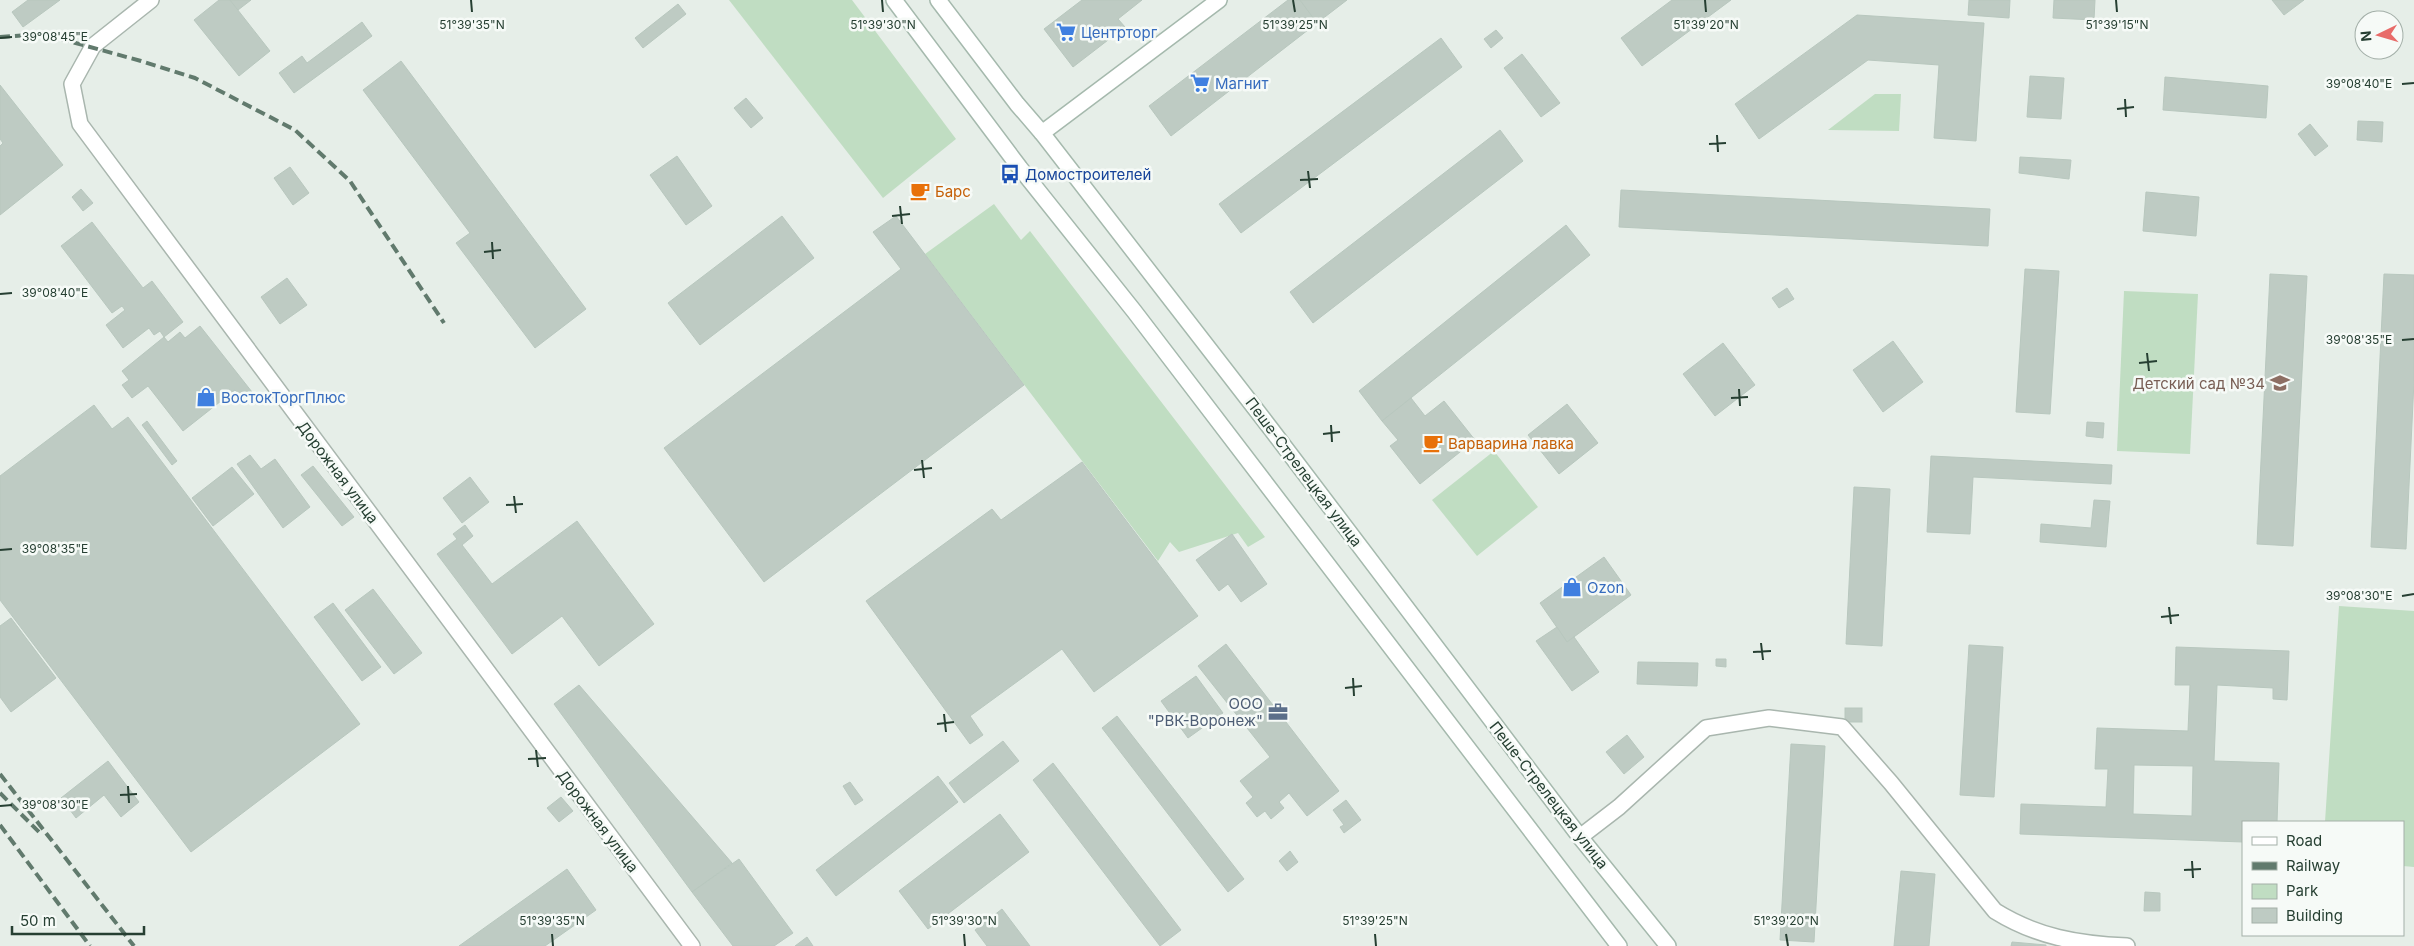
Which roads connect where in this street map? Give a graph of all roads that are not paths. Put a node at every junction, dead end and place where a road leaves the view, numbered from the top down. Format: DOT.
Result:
graph roads {
  1 [pos="151,0"];
  2 [pos="894,0"];
  3 [pos="938,0"];
  4 [pos="1219,0"];
  5 [pos="1042,134"];
  6 [pos="1580,837"];
  7 [pos="692,946"];
  8 [pos="1619,946"];
  9 [pos="1668,946"];
  10 [pos="2127,946"];
  1 -- 7 [label="main road, Дорожная улица"];
  2 -- 8 [label="main road"];
  3 -- 5 [label="main road, Пеше-Стрелецкая улица"];
  4 -- 5 [label="main road"];
  5 -- 6 [label="main road, Пеше-Стрелецкая улица"];
  6 -- 9 [label="main road, Пеше-Стрелецкая улица"];
  6 -- 10 [label="main road"];
}
